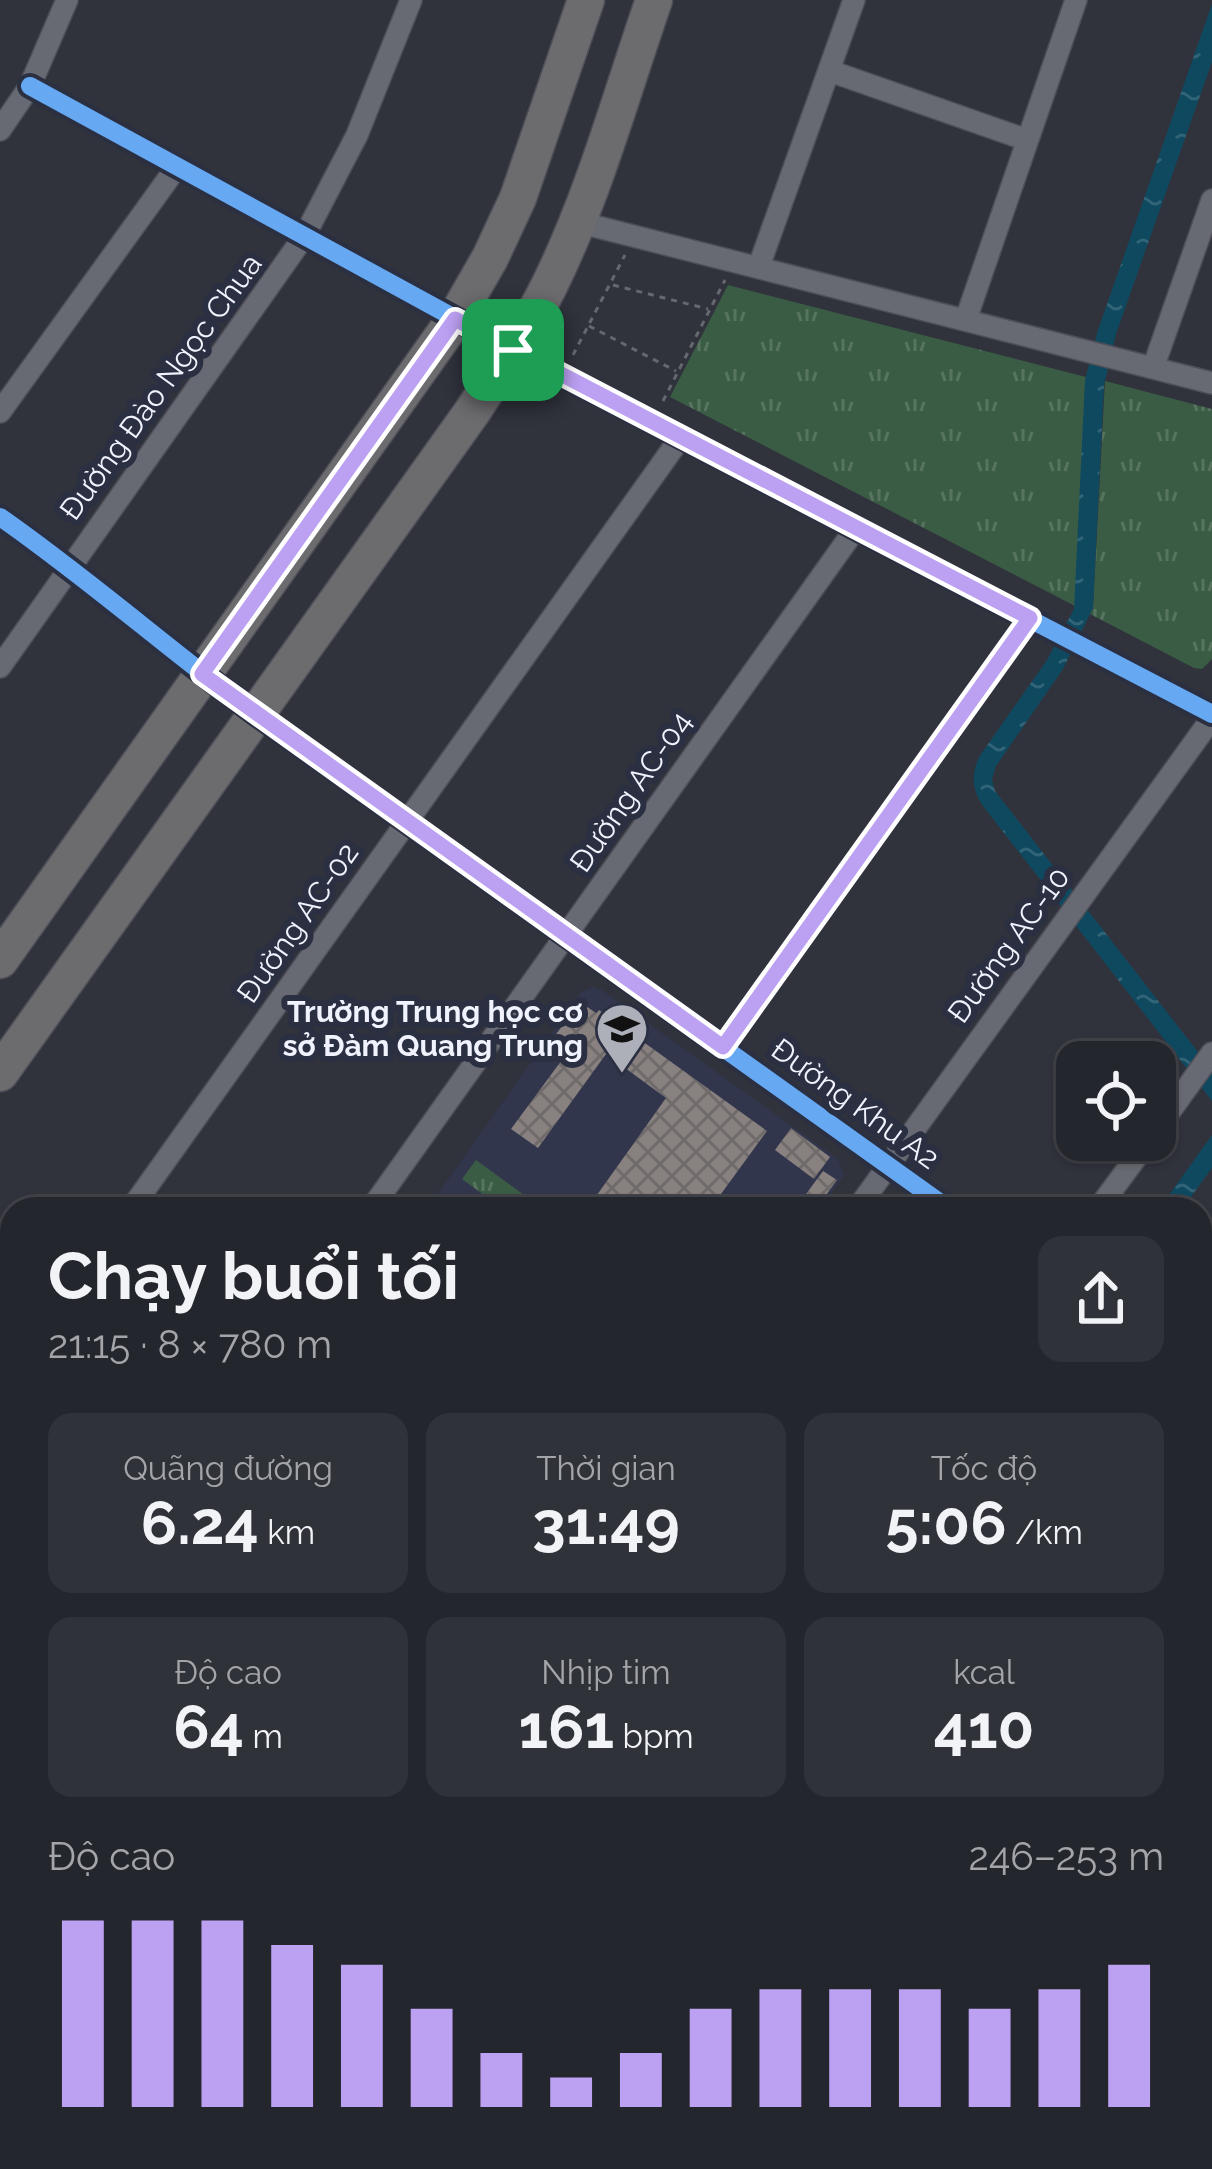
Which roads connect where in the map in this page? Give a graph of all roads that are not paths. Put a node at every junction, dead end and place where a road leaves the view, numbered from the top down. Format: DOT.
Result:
graph roads {
  1 [pos="67,0"];
  2 [pos="411,0"];
  3 [pos="586,0"];
  4 [pos="654,0"];
  5 [pos="854,0"];
  6 [pos="1076,0"];
  7 [pos="830,71"];
  8 [pos="29,86"];
  9 [pos="0,130"];
  10 [pos="1028,140"];
  11 [pos="176,168"];
  12 [pos="1212,200"];
  13 [pos="578,222"];
  14 [pos="305,235"];
  15 [pos="759,266"];
  16 [pos="455,319"];
  17 [pos="966,319"];
  18 [pos="513,350"];
  19 [pos="1153,368"];
  20 [pos="1212,383"];
  21 [pos="0,412"];
  22 [pos="681,437"];
  23 [pos="0,517"];
  24 [pos="856,528"];
  25 [pos="70,566"];
  26 [pos="1039,623"];
  27 [pos="0,667"];
  28 [pos="202,674"];
  29 [pos="256,714"];
  30 [pos="1212,716"];
  31 [pos="407,821"];
  32 [pos="566,935"];
  33 [pos="0,960"];
  34 [pos="723,1047"];
  35 [pos="1211,1054"];
  36 [pos="0,1072"];
  37 [pos="1176,1103"];
  38 [pos="1133,1161"];
  39 [pos="888,1165"];
  40 [pos="140,1197"];
  41 [pos="380,1197"];
  42 [pos="865,1197"];
  43 [pos="933,1197"];
  44 [pos="1107,1197"];
  1 -- 8 [label="street"];
  2 -- 14 [label="street, Đường Đào Ngọc Chua"];
  3 -- 16 [label="main road"];
  4 -- 13 [label="main road"];
  5 -- 7 [label="street"];
  6 -- 10 [label="street"];
  7 -- 10 [label="street"];
  7 -- 15 [label="street"];
  8 -- 9 [label="street"];
  8 -- 11 [label="street"];
  10 -- 17 [label="street"];
  11 -- 14 [label="street"];
  11 -- 21 [label="street"];
  12 -- 19 [label="street"];
  13 -- 15 [label="street"];
  13 -- 18 [label="main road"];
  14 -- 16 [label="street"];
  14 -- 25 [label="street, Đường Đào Ngọc Chua"];
  15 -- 17 [label="street"];
  16 -- 18 [label="street"];
  16 -- 28 [label="main road"];
  17 -- 19 [label="street"];
  18 -- 22 [label="street"];
  18 -- 29 [label="main road"];
  19 -- 20 [label="street"];
  22 -- 24 [label="street"];
  22 -- 31 [label="street, Đường AC-02"];
  23 -- 25 [label="street, Đường Khu A2"];
  24 -- 26 [label="street"];
  24 -- 32 [label="street, Đường AC-04"];
  25 -- 27 [label="street, Đường Đào Ngọc Chua"];
  25 -- 28 [label="street, Đường Khu A2"];
  26 -- 30 [label="street"];
  26 -- 34 [label="street"];
  28 -- 29 [label="street, Đường Khu A2"];
  28 -- 33 [label="main road"];
  29 -- 31 [label="street, Đường Khu A2"];
  29 -- 36 [label="main road"];
  30 -- 39 [label="street, Đường AC-10"];
  31 -- 32 [label="street, Đường Khu A2"];
  31 -- 40 [label="street, Đường AC-02"];
  32 -- 34 [label="street, Đường Khu A2"];
  32 -- 41 [label="street, Đường AC-04"];
  34 -- 39 [label="street, Đường Khu A2"];
  35 -- 37 [label="street"];
  38 -- 44 [label="street"];
  39 -- 42 [label="street, Đường AC-10"];
  39 -- 43 [label="street, Đường Khu A2"];
}
